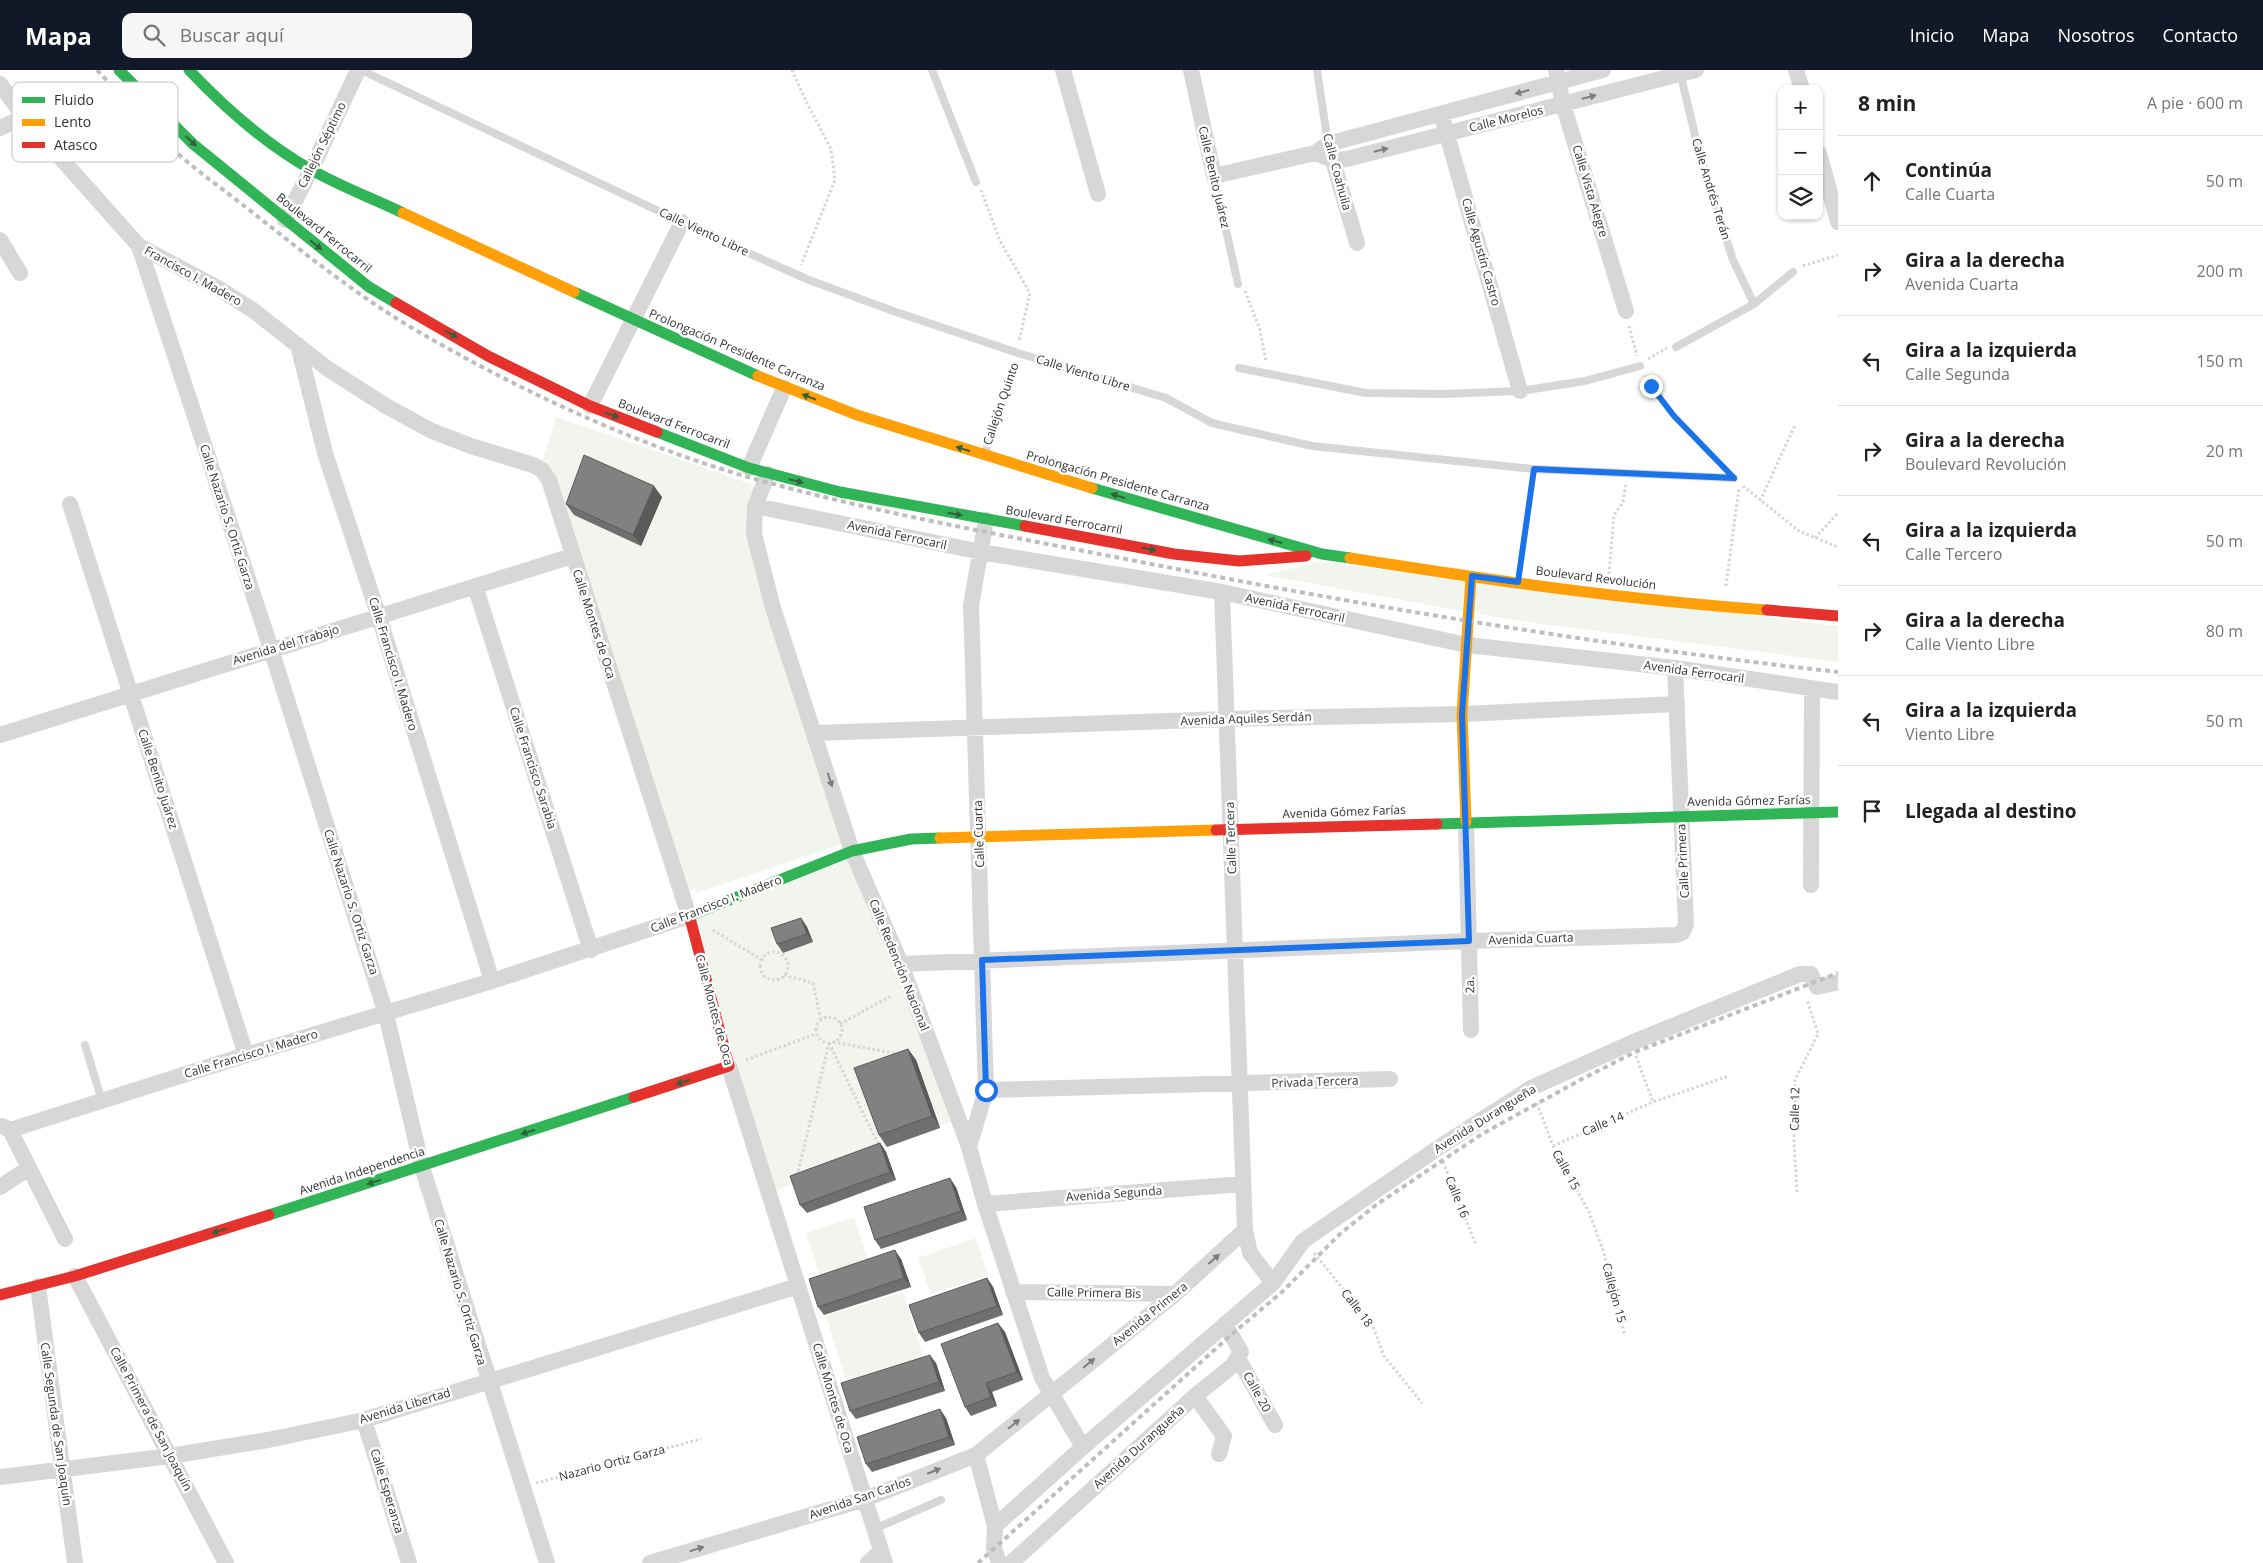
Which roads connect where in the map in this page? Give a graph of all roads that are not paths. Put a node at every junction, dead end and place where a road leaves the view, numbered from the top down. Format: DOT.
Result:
graph roads {
  1 [pos="119,70"];
  2 [pos="189,70"];
  3 [pos="359,70"];
  4 [pos="932,70"];
  5 [pos="1062,70"];
  6 [pos="1191,70"];
  7 [pos="1317,70"];
  8 [pos="1603,70"];
  9 [pos="1796,70"];
  10 [pos="1685,71"];
  11 [pos="1557,76"];
  12 [pos="131,82"];
  13 [pos="0,84"];
  14 [pos="1801,85"];
  15 [pos="12,100"];
  16 [pos="1563,104"];
  17 [pos="1441,113"];
  18 [pos="12,122"];
  19 [pos="0,128"];
  20 [pos="178,129"];
  21 [pos="1446,134"];
  22 [pos="1321,148"];
  23 [pos="1333,160"];
  24 [pos="64,162"];
  25 [pos="1823,168"];
  26 [pos="311,170"];
  27 [pos="1214,176"];
  28 [pos="976,182"];
  29 [pos="1098,194"];
  30 [pos="285,220"];
  31 [pos="682,222"];
  32 [pos="1838,222"];
  33 [pos="0,240"];
  34 [pos="1357,243"];
  35 [pos="139,246"];
  36 [pos="1793,272"];
  37 [pos="20,273"];
  38 [pos="1238,284"];
  39 [pos="1754,304"];
  40 [pos="1626,311"];
  41 [pos="633,320"];
  42 [pos="298,345"];
  43 [pos="1676,347"];
  44 [pos="1640,366"];
  45 [pos="1239,368"];
  46 [pos="784,388"];
  47 [pos="1520,391"];
  48 [pos="1006,392"];
  49 [pos="590,406"];
  50 [pos="984,456"];
  51 [pos="533,465"];
  52 [pos="749,468"];
  53 [pos="768,474"];
  54 [pos="1737,481"];
  55 [pos="70,504"];
  56 [pos="755,506"];
  57 [pos="986,520"];
  58 [pos="981,552"];
  59 [pos="1322,554"];
  60 [pos="572,556"];
  61 [pos="1472,576"];
  62 [pos="475,586"];
  63 [pos="1222,592"];
  64 [pos="1838,616"];
  65 [pos="379,617"];
  66 [pos="1467,645"];
  67 [pos="271,649"];
  68 [pos="1675,668"];
  69 [pos="1812,689"];
  70 [pos="1838,692"];
  71 [pos="131,693"];
  72 [pos="1676,704"];
  73 [pos="1462,714"];
  74 [pos="1226,719"];
  75 [pos="975,728"];
  76 [pos="815,734"];
  77 [pos="0,735"];
  78 [pos="1838,812"];
  79 [pos="1811,813"];
  80 [pos="1681,816"];
  81 [pos="1466,822"];
  82 [pos="1230,829"];
  83 [pos="979,836"];
  84 [pos="852,851"];
  85 [pos="1811,885"];
  86 [pos="689,916"];
  87 [pos="1682,933"];
  88 [pos="1469,941"];
  89 [pos="592,950"];
  90 [pos="1235,950"];
  91 [pos="982,960"];
  92 [pos="900,964"];
  93 [pos="492,981"];
  94 [pos="1838,982"];
  95 [pos="386,1014"];
  96 [pos="1471,1030"];
  97 [pos="85,1044"];
  98 [pos="246,1055"];
  99 [pos="729,1066"];
  100 [pos="1390,1079"];
  101 [pos="1240,1084"];
  102 [pos="986,1090"];
  103 [pos="102,1101"];
  104 [pos="5,1128"];
  105 [pos="969,1147"];
  106 [pos="422,1167"];
  107 [pos="29,1168"];
  108 [pos="1243,1184"];
  109 [pos="0,1187"];
  110 [pos="985,1204"];
  111 [pos="1245,1230"];
  112 [pos="65,1239"];
  113 [pos="75,1276"];
  114 [pos="1273,1283"];
  115 [pos="38,1286"];
  116 [pos="798,1286"];
  117 [pos="1013,1292"];
  118 [pos="1175,1294"];
  119 [pos="0,1295"];
  120 [pos="1225,1324"];
  121 [pos="1238,1358"];
  122 [pos="488,1380"];
  123 [pos="1051,1394"];
  124 [pos="1194,1396"];
  125 [pos="364,1420"];
  126 [pos="1275,1425"];
  127 [pos="1083,1446"];
  128 [pos="1219,1454"];
  129 [pos="976,1455"];
  130 [pos="170,1456"];
  131 [pos="62,1470"];
  132 [pos="0,1477"];
  133 [pos="865,1499"];
  134 [pos="941,1500"];
  135 [pos="995,1526"];
  136 [pos="874,1528"];
  137 [pos="883,1557"];
  138 [pos="75,1563"];
  139 [pos="226,1563"];
  140 [pos="409,1563"];
  141 [pos="547,1563"];
  142 [pos="650,1563"];
  143 [pos="868,1563"];
  144 [pos="999,1563"];
  145 [pos="1012,1563"];
  1 -- 12 [label="main road, Boulevard Ferrocarril, one-way"];
  2 -- 26 [label="main road, Prolongación Presidente Carranza"];
  3 -- 26 [label="street, Callejón Séptimo"];
  3 -- 31 [label="lane, Calle Viento Libre"];
  4 -- 28 [label="lane"];
  5 -- 29 [label="street"];
  6 -- 27 [label="street, Calle Benito Juárez"];
  7 -- 22 [label="lane, Calle Coahuila"];
  8 -- 11 [label="street, Calle Morelos"];
  9 -- 14 [label="street"];
  16 -- 10 [label="street, Calle Morelos, one-way"];
  10 -- 39 [label="lane, Calle Andrés Terán"];
  11 -- 16 [label="street, Calle Vista Alegre"];
  11 -- 17 [label="street, Calle Morelos, one-way"];
  13 -- 15 [label="street, Francisco I. Madero"];
  16 -- 21 [label="street, Calle Morelos"];
  16 -- 40 [label="street, Calle Vista Alegre"];
  17 -- 21 [label="street, Calle Agustín Castro"];
  17 -- 22 [label="street, Calle Morelos"];
  18 -- 19 [label="street"];
  20 -- 30 [label="main road, Boulevard Ferrocarril, one-way"];
  23 -- 21 [label="street, Calle Morelos, one-way"];
  21 -- 47 [label="street, Calle Agustín Castro"];
  22 -- 23 [label="street, Calle Morelos"];
  22 -- 27 [label="street, Calle Morelos"];
  23 -- 34 [label="street, Calle Coahuila"];
  24 -- 35 [label="street, Francisco I. Madero"];
  25 -- 32 [label="street"];
  26 -- 30 [label="street, Callejón Séptimo"];
  26 -- 41 [label="main road, Prolongación Presidente Carranza"];
  27 -- 38 [label="lane, Calle Benito Juárez"];
  30 -- 49 [label="main road, Boulevard Ferrocarril, one-way"];
  31 -- 41 [label="street"];
  31 -- 54 [label="lane, Calle Viento Libre"];
  33 -- 37 [label="street"];
  35 -- 42 [label="street, Francisco I. Madero"];
  35 -- 67 [label="street, Calle Nazario S. Ortiz Garza"];
  36 -- 39 [label="lane"];
  39 -- 43 [label="lane"];
  41 -- 46 [label="main road, Prolongación Presidente Carranza"];
  41 -- 49 [label="street"];
  42 -- 51 [label="street, Francisco I. Madero"];
  42 -- 65 [label="street, Calle Francisco I. Madero"];
  44 -- 47 [label="lane"];
  45 -- 47 [label="lane"];
  50 -- 46 [label="main road, Prolongación Presidente Carranza, one-way"];
  46 -- 52 [label="street"];
  48 -- 50 [label="lane, Callejón Quinto"];
  49 -- 52 [label="main road, Boulevard Ferrocarril, one-way"];
  59 -- 50 [label="main road, Prolongación Presidente Carranza, one-way"];
  51 -- 60 [label="street, Calle Montes de Oca"];
  52 -- 53 [label="main road, Boulevard Ferrocarril"];
  53 -- 56 [label="street, Calle Redención Nacional"];
  53 -- 57 [label="main road, Boulevard Ferrocarril, one-way"];
  55 -- 71 [label="street, Calle Benito Juárez"];
  56 -- 58 [label="street, Avenida Ferrocaril"];
  56 -- 76 [label="street, Calle Redención Nacional"];
  57 -- 58 [label="street, Calle Cuarta"];
  57 -- 59 [label="main road, Boulevard Ferrocarril, one-way"];
  58 -- 63 [label="street, Avenida Ferrocaril"];
  58 -- 75 [label="street, Calle Cuarta"];
  59 -- 61 [label="main road, Boulevard Revolución"];
  60 -- 62 [label="street, Avenida del Trabajo"];
  60 -- 86 [label="street, Calle Montes de Oca"];
  61 -- 64 [label="main road, Boulevard Revolución"];
  61 -- 66 [label="main road"];
  62 -- 65 [label="street, Avenida del Trabajo"];
  62 -- 89 [label="street, Calle Francisco Sarabia"];
  63 -- 66 [label="street, Avenida Ferrocaril"];
  63 -- 74 [label="street, Calle Tercera"];
  65 -- 67 [label="street, Avenida del Trabajo"];
  65 -- 93 [label="street, Calle Francisco I. Madero"];
  66 -- 68 [label="street, Avenida Ferrocaril"];
  66 -- 73 [label="main road"];
  67 -- 71 [label="street, Avenida del Trabajo"];
  67 -- 95 [label="street, Calle Nazario S. Ortiz Garza"];
  68 -- 69 [label="street, Avenida Ferrocaril"];
  68 -- 72 [label="street, Calle Primera"];
  69 -- 70 [label="street, Avenida Ferrocaril"];
  69 -- 79 [label="street"];
  71 -- 77 [label="street, Avenida del Trabajo"];
  71 -- 98 [label="street, Calle Benito Juárez"];
  72 -- 73 [label="street, Avenida Aquiles Serdán"];
  72 -- 80 [label="street, Calle Primera"];
  73 -- 74 [label="street, Avenida Aquiles Serdán"];
  73 -- 81 [label="main road"];
  74 -- 75 [label="street, Avenida Aquiles Serdán"];
  74 -- 82 [label="street, Calle Tercera"];
  75 -- 76 [label="street, Avenida Aquiles Serdán"];
  75 -- 83 [label="street, Calle Cuarta"];
  76 -- 84 [label="street, Calle Redención Nacional, one-way"];
  78 -- 79 [label="main road, Avenida Gómez Farías"];
  79 -- 80 [label="main road, Avenida Gómez Farías"];
  79 -- 85 [label="street"];
  80 -- 81 [label="main road, Avenida Gómez Farías"];
  80 -- 87 [label="street, Calle Primera"];
  81 -- 82 [label="main road, Avenida Gómez Farías"];
  81 -- 88 [label="street, 2a."];
  82 -- 83 [label="main road, Avenida Gómez Farías"];
  82 -- 90 [label="street, Calle Tercera"];
  83 -- 84 [label="main road, Avenida Gómez Farías"];
  83 -- 91 [label="street, Calle Cuarta"];
  84 -- 86 [label="main road, Calle Francisco I. Madero"];
  84 -- 92 [label="street, Calle Redención Nacional"];
  86 -- 89 [label="street, Calle Francisco I. Madero"];
  86 -- 99 [label="main road, Calle Montes de Oca"];
  87 -- 88 [label="street, Avenida Cuarta"];
  88 -- 90 [label="street, Avenida Cuarta"];
  88 -- 96 [label="street, 2a."];
  89 -- 93 [label="street, Calle Francisco I. Madero"];
  90 -- 91 [label="street, Avenida Cuarta"];
  90 -- 101 [label="street, Calle Tercera"];
  91 -- 92 [label="street, Avenida Cuarta"];
  91 -- 102 [label="street, Calle Cuarta"];
  92 -- 105 [label="street, Calle Redención Nacional"];
  93 -- 95 [label="street, Calle Francisco I. Madero"];
  94 -- 114 [label="street, Avenida Durangueña"];
  95 -- 98 [label="street, Calle Francisco I. Madero"];
  95 -- 106 [label="street, Calle Nazario S. Ortiz Garza"];
  97 -- 103 [label="lane"];
  98 -- 103 [label="street, Calle Francisco I. Madero"];
  99 -- 106 [label="main road, Avenida Independencia, one-way"];
  99 -- 116 [label="street, Calle Montes de Oca"];
  100 -- 101 [label="street, Privada Tercera"];
  101 -- 102 [label="street"];
  101 -- 108 [label="street, Calle Tercera"];
  102 -- 105 [label="street, Calle Cuarta"];
  103 -- 104 [label="street, Calle Francisco I. Madero"];
  104 -- 107 [label="street"];
  105 -- 110 [label="street, Calle Redención Nacional"];
  106 -- 113 [label="main road, Avenida Independencia, one-way"];
  106 -- 122 [label="street, Calle Nazario S. Ortiz Garza"];
  107 -- 109 [label="street"];
  107 -- 112 [label="street"];
  108 -- 110 [label="street, Avenida Segunda"];
  108 -- 111 [label="street, Calle Tercera"];
  110 -- 117 [label="street, Calle Redención Nacional"];
  111 -- 114 [label="street, Calle Tercera"];
  118 -- 111 [label="street, Avenida Primera, one-way"];
  113 -- 115 [label="main road, Avenida Independencia"];
  113 -- 130 [label="street, Calle Primera de San Joaquín"];
  114 -- 120 [label="street, Avenida Durangueña"];
  115 -- 119 [label="main road, Avenida Independencia"];
  115 -- 131 [label="street, Calle Segunda de San Joaquín"];
  116 -- 122 [label="street, Avenida Libertad"];
  116 -- 133 [label="street, Calle Montes de Oca"];
  117 -- 118 [label="street, Calle Primera Bis"];
  117 -- 123 [label="street, Calle Redención Nacional"];
  123 -- 118 [label="street, Avenida Primera, one-way"];
  120 -- 121 [label="street"];
  120 -- 127 [label="street, Avenida Durangueña"];
  121 -- 124 [label="street, Avenida Durangueña"];
  121 -- 126 [label="street, Calle 20"];
  122 -- 125 [label="street, Avenida Libertad"];
  122 -- 141 [label="street, Calle Nazario S. Ortiz Garza"];
  123 -- 127 [label="street, Calle Redención Nacional"];
  129 -- 123 [label="street, Avenida San Carlos, one-way"];
  124 -- 128 [label="street"];
  124 -- 145 [label="street, Avenida Durangueña"];
  125 -- 130 [label="street, Avenida Libertad"];
  125 -- 140 [label="street, Calle Esperanza"];
  127 -- 135 [label="street, Avenida Durangueña"];
  133 -- 129 [label="street, Avenida San Carlos, one-way"];
  129 -- 135 [label="street"];
  130 -- 131 [label="street, Avenida Libertad"];
  130 -- 139 [label="street, Calle Primera de San Joaquín"];
  131 -- 132 [label="street, Avenida Libertad"];
  131 -- 138 [label="street, Calle Segunda de San Joaquín"];
  133 -- 136 [label="street, Calle Montes de Oca"];
  142 -- 133 [label="street, Avenida San Carlos, one-way"];
  134 -- 136 [label="lane"];
  135 -- 144 [label="street"];
  136 -- 137 [label="street, Calle Montes de Oca"];
  137 -- 143 [label="street"];
}
